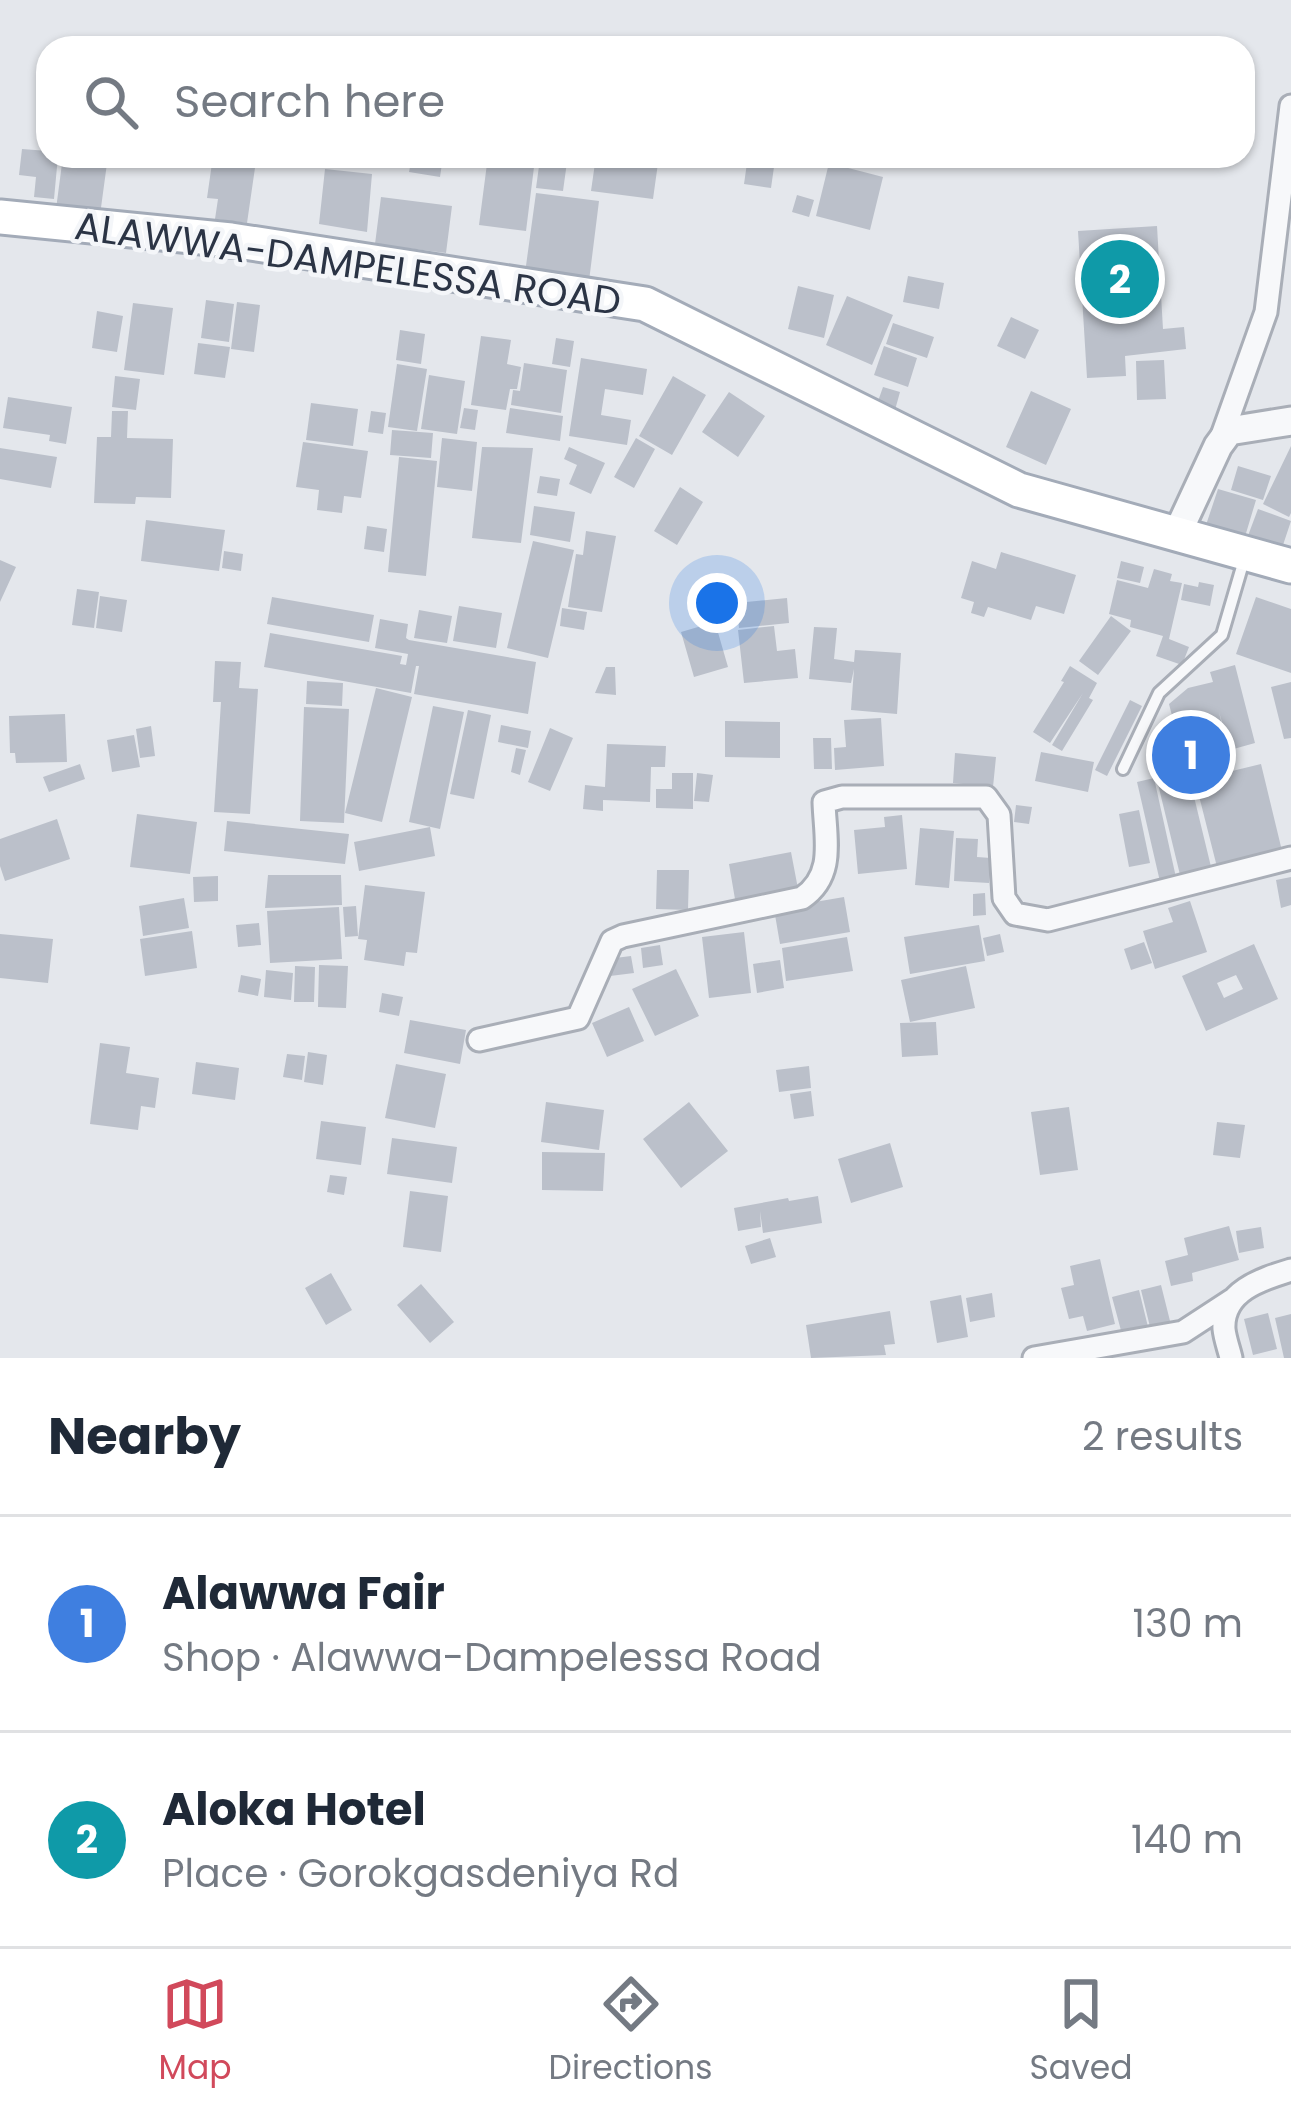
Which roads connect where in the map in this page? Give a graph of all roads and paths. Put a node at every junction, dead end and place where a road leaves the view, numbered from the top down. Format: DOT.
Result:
graph roads {
  1 [pos="1291,106"];
  2 [pos="0,217"];
  3 [pos="1291,421"];
  4 [pos="1218,446"];
  5 [pos="1177,534"];
  6 [pos="1246,554"];
  7 [pos="1291,566"];
  8 [pos="1123,770"];
  9 [pos="1291,857"];
  10 [pos="479,1040"];
  11 [pos="1291,1270"];
  12 [pos="1232,1300"];
  13 [pos="1034,1358"];
  14 [pos="1231,1358"];
  1 -- 4 [label="street"];
  2 -- 5 [label="main road, ALAWWA-DAMPELESSA ROAD"];
  3 -- 4 [label="street"];
  4 -- 5 [label="street"];
  5 -- 6 [label="main road, ALAWWA-DAMPELESSA ROAD"];
  6 -- 7 [label="main road, ALAWWA-DAMPELESSA ROAD"];
  6 -- 8 [label="lane"];
  9 -- 10 [label="street"];
  11 -- 12 [label="street"];
  12 -- 13 [label="street"];
  12 -- 14 [label="street"];
}
